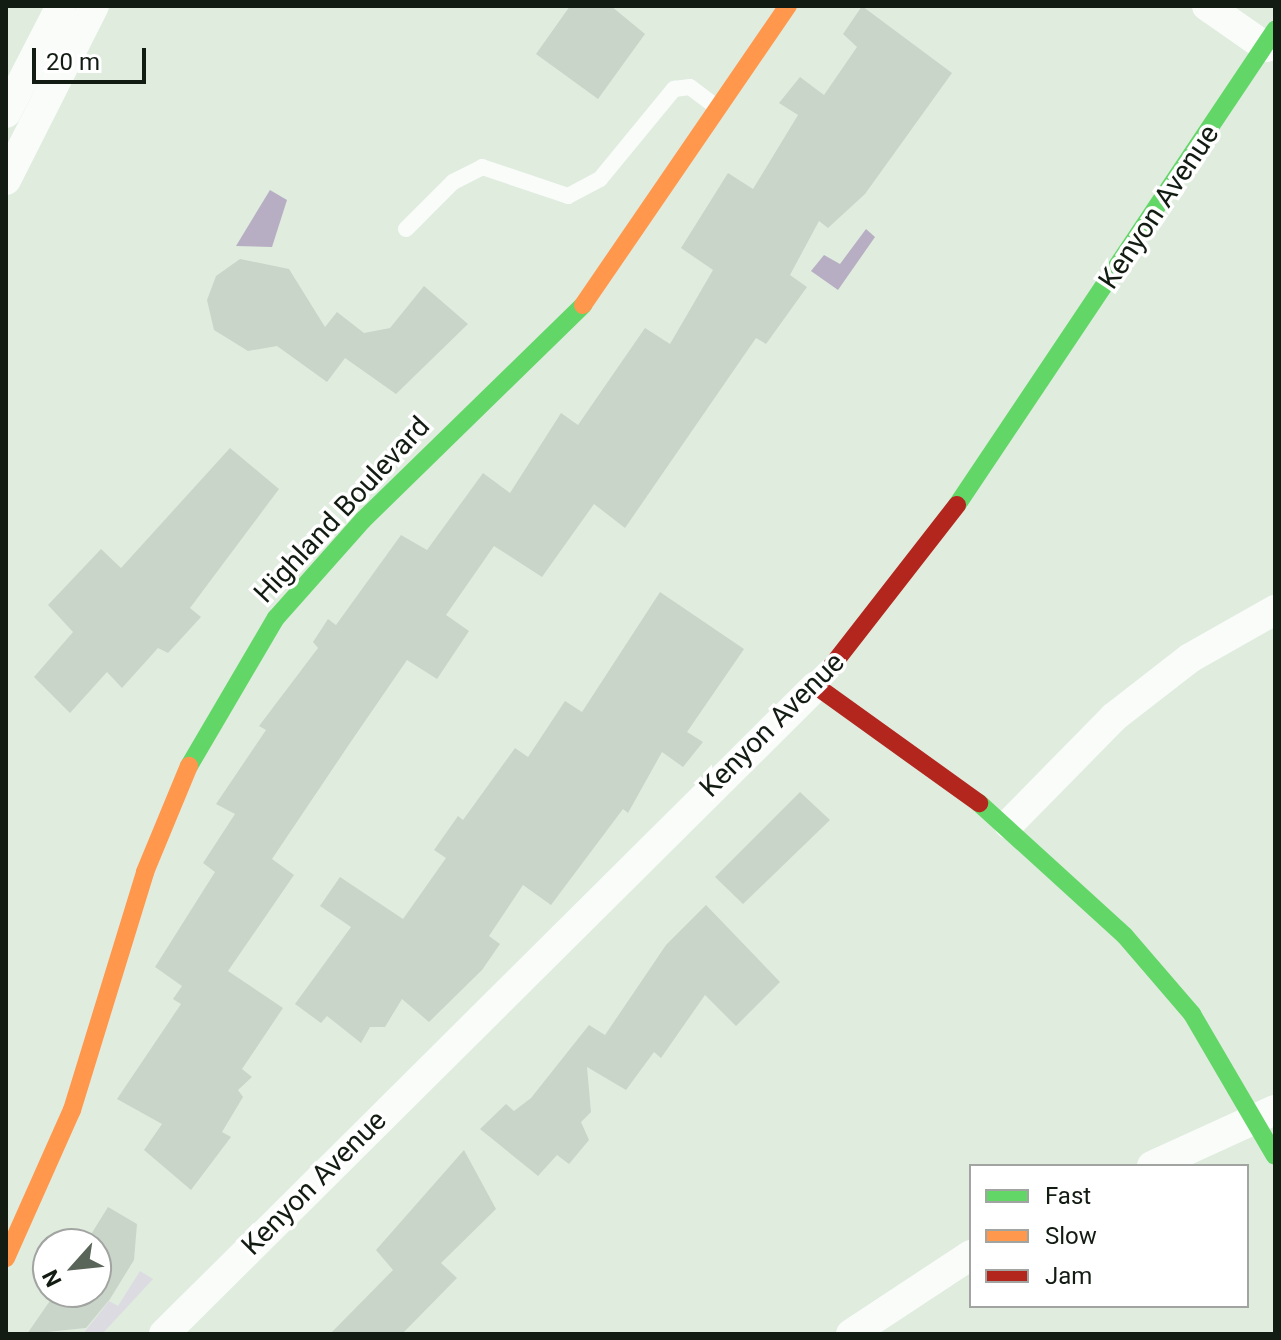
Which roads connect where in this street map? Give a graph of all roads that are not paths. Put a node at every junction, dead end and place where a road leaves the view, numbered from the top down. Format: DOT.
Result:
graph roads {
  1 [pos="61,6"];
  2 [pos="94,6"];
  3 [pos="788,6"];
  4 [pos="1207,6"];
  5 [pos="1270,38"];
  6 [pos="720,110"];
  7 [pos="6,113"];
  8 [pos="6,180"];
  9 [pos="406,229"];
  10 [pos="1275,610"];
  11 [pos="816,686"];
  12 [pos="1009,824"];
  13 [pos="1266,1114"];
  14 [pos="1275,1156"];
  15 [pos="1156,1164"];
  16 [pos="969,1256"];
  17 [pos="6,1258"];
  18 [pos="164,1334"];
  19 [pos="851,1334"];
  1 -- 7 [label="street"];
  2 -- 8 [label="street"];
  3 -- 6 [label="street, Highland Boulevard"];
  4 -- 5 [label="street"];
  5 -- 11 [label="street, Kenyon Avenue"];
  6 -- 9 [label="lane"];
  6 -- 17 [label="street, Highland Boulevard"];
  10 -- 12 [label="street"];
  11 -- 12 [label="street"];
  11 -- 18 [label="street, Kenyon Avenue"];
  12 -- 13 [label="street"];
  13 -- 14 [label="street"];
  13 -- 15 [label="street"];
  16 -- 19 [label="street"];
}
